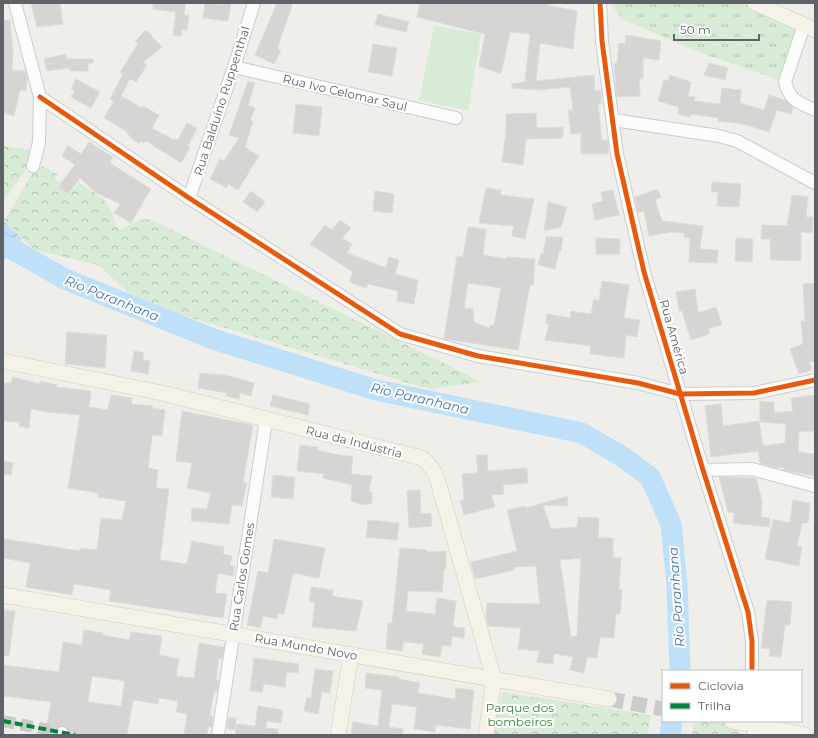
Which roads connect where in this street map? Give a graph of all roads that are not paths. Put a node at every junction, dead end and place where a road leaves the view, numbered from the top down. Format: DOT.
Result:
graph roads {
  1 [pos="15,3"];
  2 [pos="254,3"];
  3 [pos="600,3"];
  4 [pos="755,3"];
  5 [pos="810,27"];
  6 [pos="234,67"];
  7 [pos="40,97"];
  8 [pos="815,110"];
  9 [pos="456,118"];
  10 [pos="614,120"];
  11 [pos="33,166"];
  12 [pos="815,183"];
  13 [pos="189,198"];
  14 [pos="3,362"];
  15 [pos="815,380"];
  16 [pos="680,394"];
  17 [pos="266,420"];
  18 [pos="703,470"];
  19 [pos="815,486"];
  20 [pos="3,595"];
  21 [pos="233,634"];
  22 [pos="352,655"];
  23 [pos="752,670"];
  24 [pos="494,679"];
  25 [pos="609,699"];
  26 [pos="736,722"];
  27 [pos="754,727"];
  28 [pos="218,735"];
  29 [pos="338,735"];
  30 [pos="486,735"];
  31 [pos="806,735"];
  1 -- 7 [label="street"];
  2 -- 6 [label="street, Rua Balduíno Ruppenthal"];
  3 -- 10 [label="street, Rua América"];
  4 -- 5 [label="main road"];
  5 -- 8 [label="street"];
  6 -- 9 [label="street, Rua Ivo Celomar Saul"];
  6 -- 13 [label="street, Rua Balduíno Ruppenthal"];
  7 -- 11 [label="street"];
  7 -- 13 [label="street"];
  10 -- 12 [label="street"];
  10 -- 16 [label="street, Rua América"];
  13 -- 16 [label="street"];
  14 -- 17 [label="main road, Rua da Indústria"];
  15 -- 16 [label="street"];
  16 -- 18 [label="street, Rua América"];
  17 -- 21 [label="street, Rua Carlos Gomes"];
  17 -- 24 [label="main road, Rua da Indústria"];
  18 -- 19 [label="street"];
  18 -- 23 [label="street, Rua América"];
  20 -- 21 [label="main road, Rua Mundo Novo"];
  21 -- 22 [label="main road, Rua Mundo Novo"];
  21 -- 28 [label="street, Rua Carlos Gomes"];
  22 -- 24 [label="main road, Rua Mundo Novo"];
  22 -- 29 [label="main road"];
  24 -- 25 [label="main road, Rua Mundo Novo"];
  24 -- 30 [label="main road, Rua da Indústria"];
  26 -- 27 [label="main road"];
  27 -- 31 [label="main road"];
}
